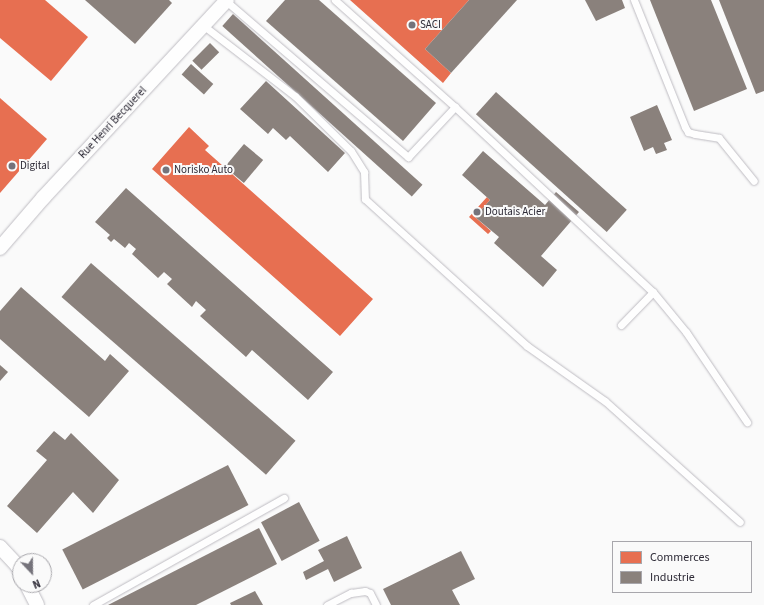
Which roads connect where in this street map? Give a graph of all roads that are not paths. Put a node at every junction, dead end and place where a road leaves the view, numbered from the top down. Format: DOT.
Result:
graph roads {
  1 [pos="335,0"];
  2 [pos="634,0"];
  3 [pos="226,1"];
  4 [pos="204,26"];
  5 [pos="455,107"];
  6 [pos="754,181"];
  7 [pos="0,248"];
  8 [pos="653,292"];
  9 [pos="621,325"];
  10 [pos="747,422"];
  11 [pos="284,498"];
  12 [pos="740,522"];
  13 [pos="0,547"];
  14 [pos="12,560"];
  15 [pos="31,593"];
  16 [pos="37,605"];
  17 [pos="93,605"];
  18 [pos="326,605"];
  19 [pos="376,605"];
  1 -- 5 [label="lane"];
  2 -- 6 [label="lane"];
  3 -- 4 [label="street, Rue Henri Becquerel"];
  3 -- 5 [label="lane"];
  4 -- 7 [label="street, Rue Henri Becquerel"];
  4 -- 12 [label="lane"];
  5 -- 8 [label="lane"];
  8 -- 9 [label="lane"];
  8 -- 10 [label="lane"];
  11 -- 17 [label="lane"];
  13 -- 14 [label="street"];
  15 -- 16 [label="street"];
  18 -- 19 [label="lane"];
}
